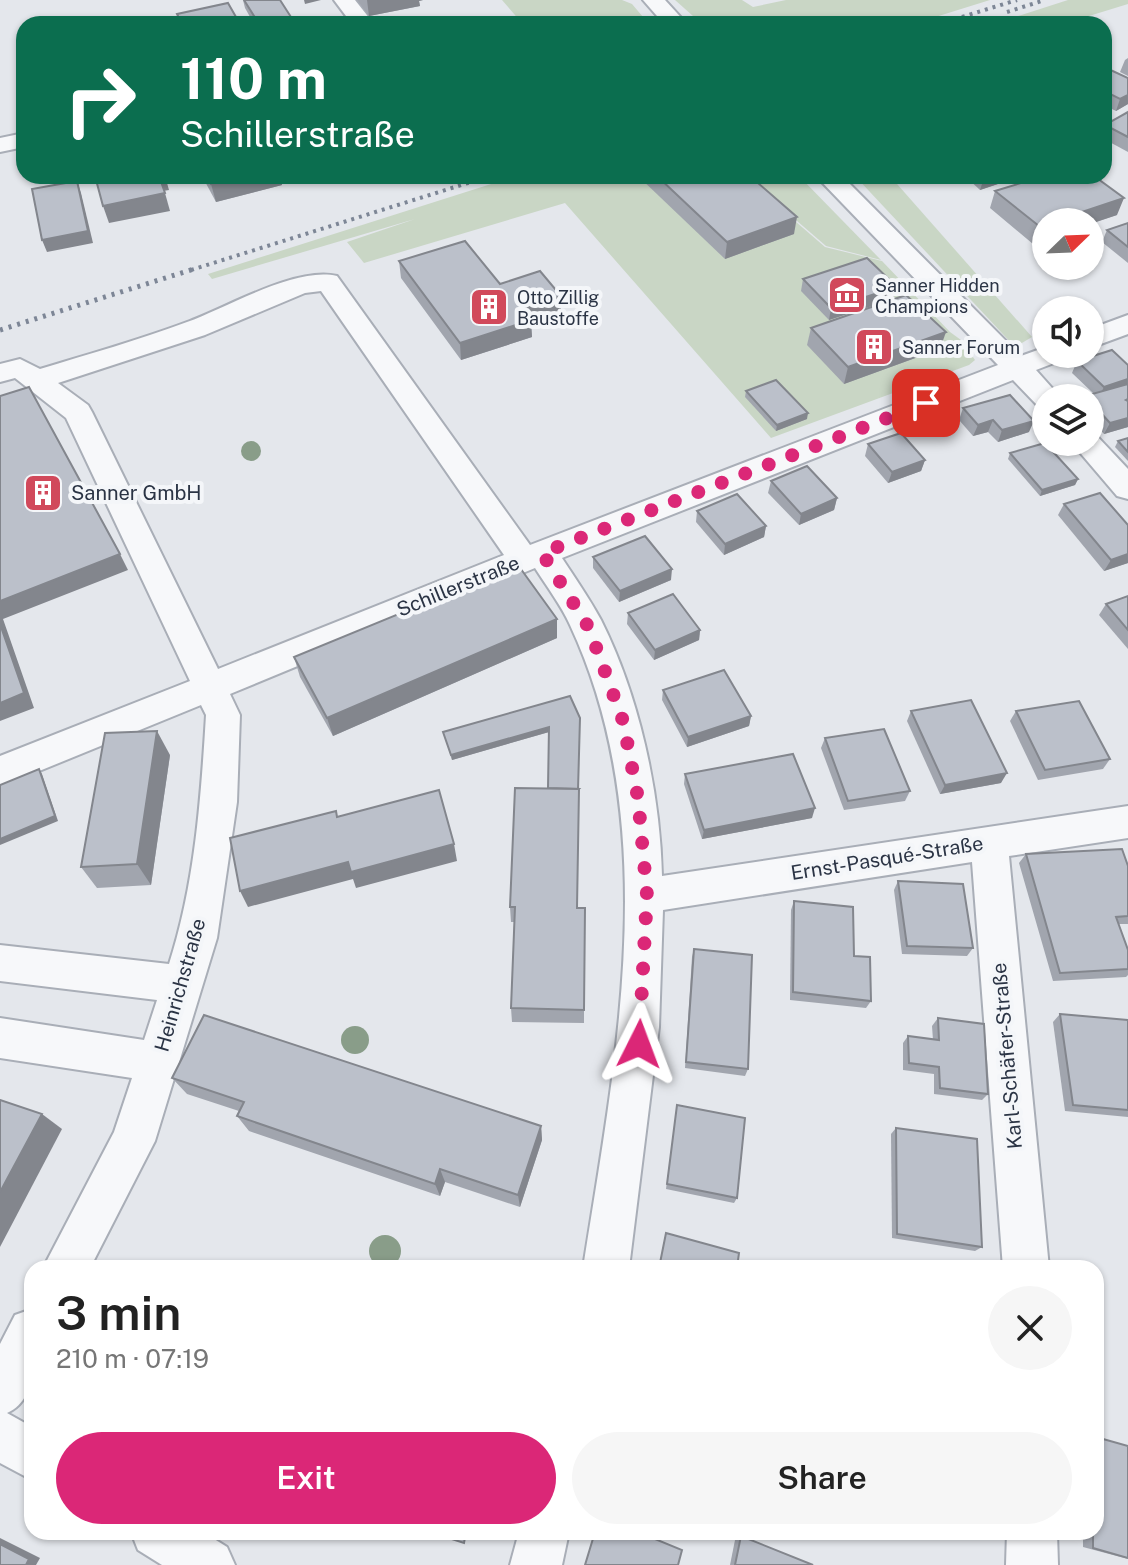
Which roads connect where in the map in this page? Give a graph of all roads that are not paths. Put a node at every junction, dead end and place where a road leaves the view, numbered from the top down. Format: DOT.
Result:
graph roads {
  1 [pos="344,0"];
  2 [pos="653,0"];
  3 [pos="357,16"];
  4 [pos="668,16"];
  5 [pos="836,184"];
  6 [pos="1128,324"];
  7 [pos="1104,333"];
  8 [pos="1032,362"];
  9 [pos="1019,367"];
  10 [pos="0,373"];
  11 [pos="37,380"];
  12 [pos="1034,384"];
  13 [pos="1099,456"];
  14 [pos="1128,488"];
  15 [pos="533,556"];
  16 [pos="210,687"];
  17 [pos="0,772"];
  18 [pos="1128,822"];
  19 [pos="989,843"];
  20 [pos="647,895"];
  21 [pos="0,963"];
  22 [pos="183,984"];
  23 [pos="0,1038"];
  24 [pos="158,1062"];
  25 [pos="70,1260"];
  26 [pos="607,1260"];
  27 [pos="1025,1260"];
  28 [pos="24,1347"];
  29 [pos="0,1392"];
  30 [pos="0,1435"];
  31 [pos="24,1450"];
  32 [pos="169,1540"];
  33 [pos="542,1540"];
  34 [pos="1032,1540"];
  35 [pos="209,1565"];
  36 [pos="536,1565"];
  37 [pos="1032,1565"];
  1 -- 3 [label="street"];
  2 -- 4 [label="street"];
  5 -- 9 [label="street"];
  6 -- 7 [label="street"];
  8 -- 9 [label="street, Schillerstraße"];
  9 -- 12 [label="street"];
  9 -- 15 [label="street, Schillerstraße"];
  10 -- 11 [label="street"];
  11 -- 15 [label="street"];
  11 -- 16 [label="street, Heinrichstraße"];
  13 -- 14 [label="street"];
  15 -- 16 [label="street, Schillerstraße"];
  15 -- 20 [label="street"];
  16 -- 17 [label="street, Schillerstraße"];
  16 -- 22 [label="street, Heinrichstraße"];
  18 -- 19 [label="street, Ernst-Pasqué-Straße"];
  19 -- 20 [label="street, Ernst-Pasqué-Straße"];
  19 -- 27 [label="street, Karl-Schäfer-Straße"];
  20 -- 26 [label="street"];
  21 -- 22 [label="street"];
  22 -- 24 [label="street, Heinrichstraße"];
  23 -- 24 [label="street"];
  24 -- 25 [label="street, Heinrichstraße"];
  28 -- 29 [label="street"];
  30 -- 31 [label="street"];
  32 -- 35 [label="street"];
  33 -- 36 [label="street"];
  34 -- 37 [label="street"];
}
